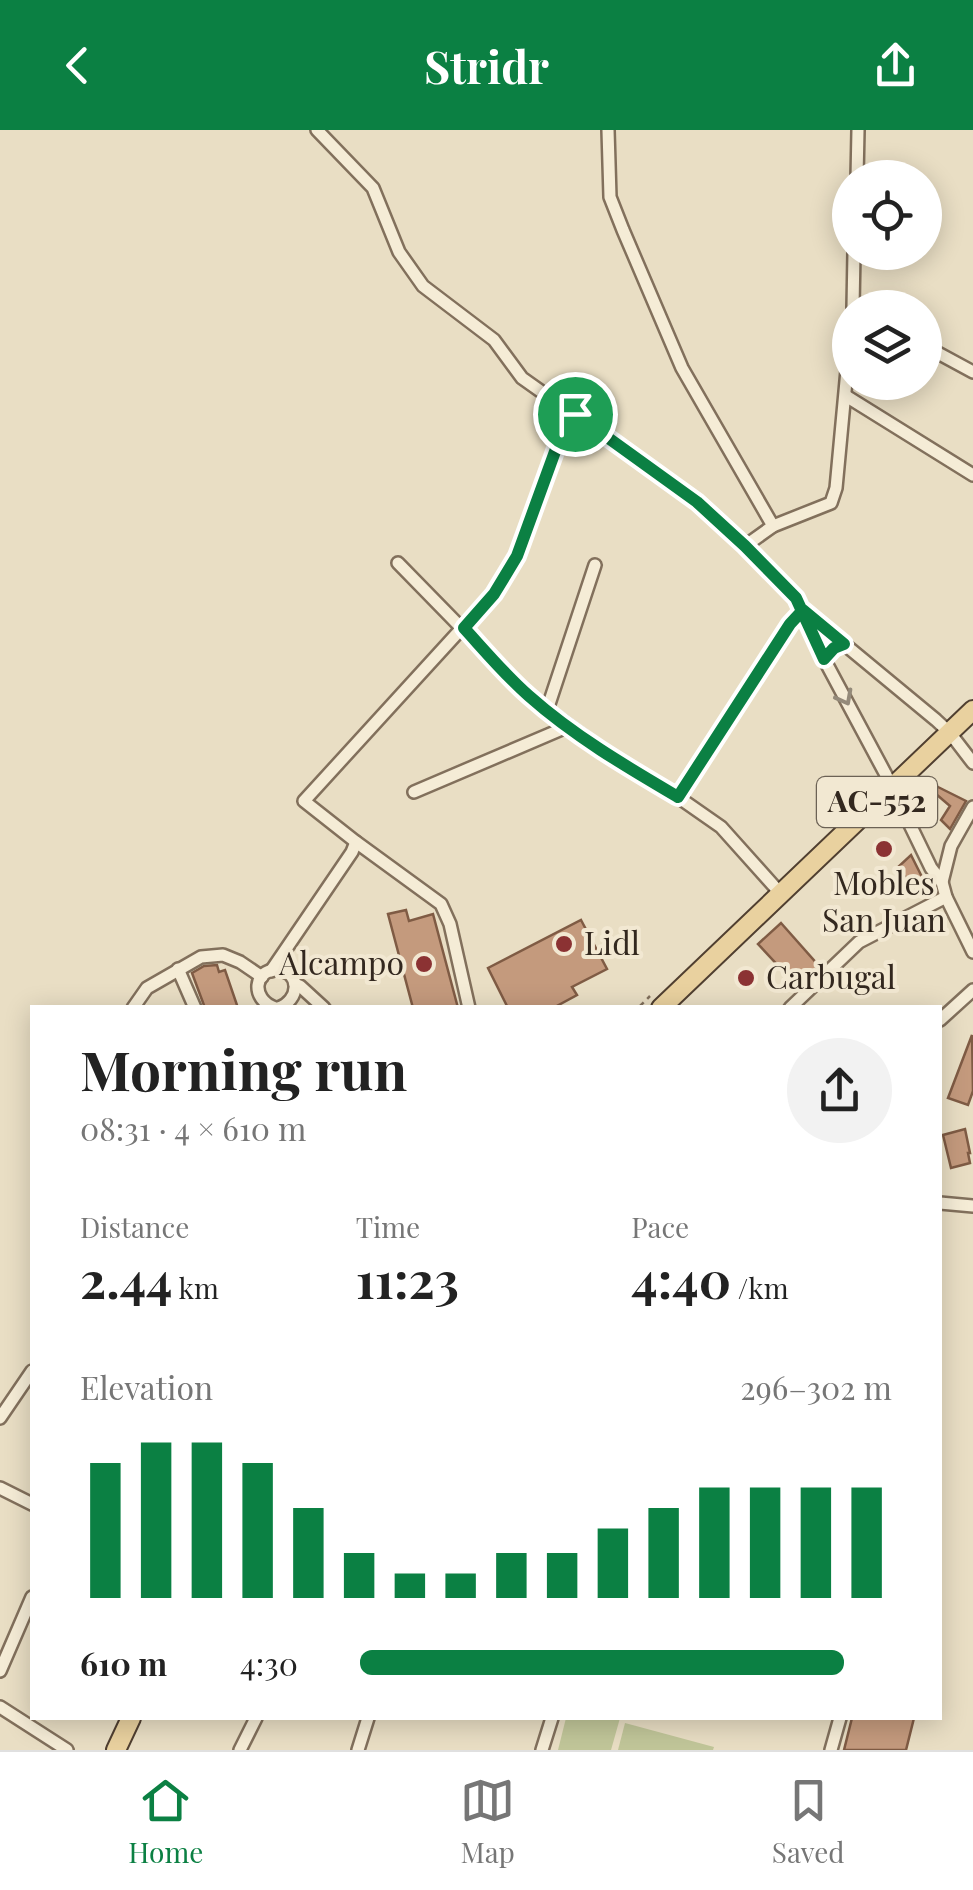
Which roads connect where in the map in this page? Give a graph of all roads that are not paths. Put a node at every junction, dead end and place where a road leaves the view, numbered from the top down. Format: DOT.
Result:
graph roads {
  1 [pos="318,130"];
  2 [pos="608,130"];
  3 [pos="858,130"];
  4 [pos="857,160"];
  5 [pos="942,355"];
  6 [pos="973,372"];
  7 [pos="846,400"];
  8 [pos="853,400"];
  9 [pos="575,414"];
  10 [pos="973,474"];
  11 [pos="774,526"];
  12 [pos="745,546"];
  13 [pos="398,564"];
  14 [pos="596,565"];
  15 [pos="803,610"];
  16 [pos="464,628"];
  17 [pos="844,644"];
  18 [pos="824,659"];
  19 [pos="547,710"];
  20 [pos="973,710"];
  21 [pos="569,726"];
  22 [pos="950,733"];
  23 [pos="973,763"];
  24 [pos="892,788"];
  25 [pos="414,792"];
  26 [pos="678,797"];
  27 [pos="973,807"];
  28 [pos="356,842"];
  29 [pos="942,882"];
  30 [pos="781,894"];
  31 [pos="946,897"];
  32 [pos="288,946"];
  33 [pos="973,952"];
  34 [pos="178,969"];
  35 [pos="266,974"];
  36 [pos="291,979"];
  37 [pos="973,990"];
  38 [pos="136,1005"];
  39 [pos="194,1005"];
  40 [pos="270,1005"];
  41 [pos="278,1005"];
  42 [pos="321,1005"];
  43 [pos="468,1005"];
  44 [pos="664,1005"];
  45 [pos="793,1005"];
  46 [pos="942,1018"];
  47 [pos="942,1203"];
  48 [pos="973,1206"];
  49 [pos="30,1374"];
  50 [pos="0,1418"];
  51 [pos="0,1488"];
  52 [pos="30,1503"];
  53 [pos="30,1602"];
  54 [pos="0,1671"];
  55 [pos="0,1708"];
  56 [pos="130,1720"];
  57 [pos="255,1720"];
  58 [pos="367,1720"];
  59 [pos="551,1720"];
  60 [pos="839,1720"];
  61 [pos="68,1750"];
  62 [pos="116,1750"];
  63 [pos="240,1750"];
  64 [pos="358,1750"];
  65 [pos="542,1750"];
  66 [pos="831,1750"];
  1 -- 9 [label="street"];
  2 -- 11 [label="street"];
  3 -- 4 [label="street"];
  5 -- 6 [label="street"];
  7 -- 11 [label="street"];
  8 -- 10 [label="street"];
  9 -- 12 [label="street"];
  9 -- 16 [label="street"];
  11 -- 12 [label="street"];
  12 -- 15 [label="street"];
  13 -- 16 [label="street"];
  14 -- 19 [label="street"];
  15 -- 17 [label="street"];
  15 -- 18 [label="street"];
  15 -- 26 [label="street"];
  16 -- 19 [label="street"];
  16 -- 28 [label="street"];
  17 -- 18 [label="street"];
  17 -- 22 [label="street"];
  18 -- 24 [label="street, one-way"];
  19 -- 21 [label="street"];
  20 -- 22 [label="main road, AC-552"];
  21 -- 25 [label="street"];
  21 -- 26 [label="street"];
  22 -- 23 [label="street"];
  22 -- 24 [label="main road, AC-552"];
  24 -- 29 [label="street"];
  24 -- 30 [label="main road, AC-552"];
  26 -- 30 [label="street"];
  27 -- 29 [label="street"];
  28 -- 32 [label="street"];
  28 -- 43 [label="street"];
  29 -- 31 [label="street"];
  30 -- 44 [label="main road, AC-552"];
  31 -- 33 [label="street"];
  31 -- 45 [label="street"];
  32 -- 35 [label="street"];
  32 -- 36 [label="street"];
  34 -- 35 [label="street"];
  34 -- 38 [label="street"];
  34 -- 39 [label="street"];
  35 -- 36 [label="street"];
  35 -- 40 [label="street"];
  36 -- 41 [label="street"];
  36 -- 42 [label="street"];
  37 -- 46 [label="street"];
  47 -- 48 [label="street"];
  49 -- 50 [label="street"];
  51 -- 52 [label="street"];
  53 -- 54 [label="street"];
  55 -- 61 [label="street"];
  56 -- 62 [label="main road"];
  57 -- 63 [label="street"];
  58 -- 64 [label="street"];
  59 -- 65 [label="street"];
  60 -- 66 [label="street"];
}
